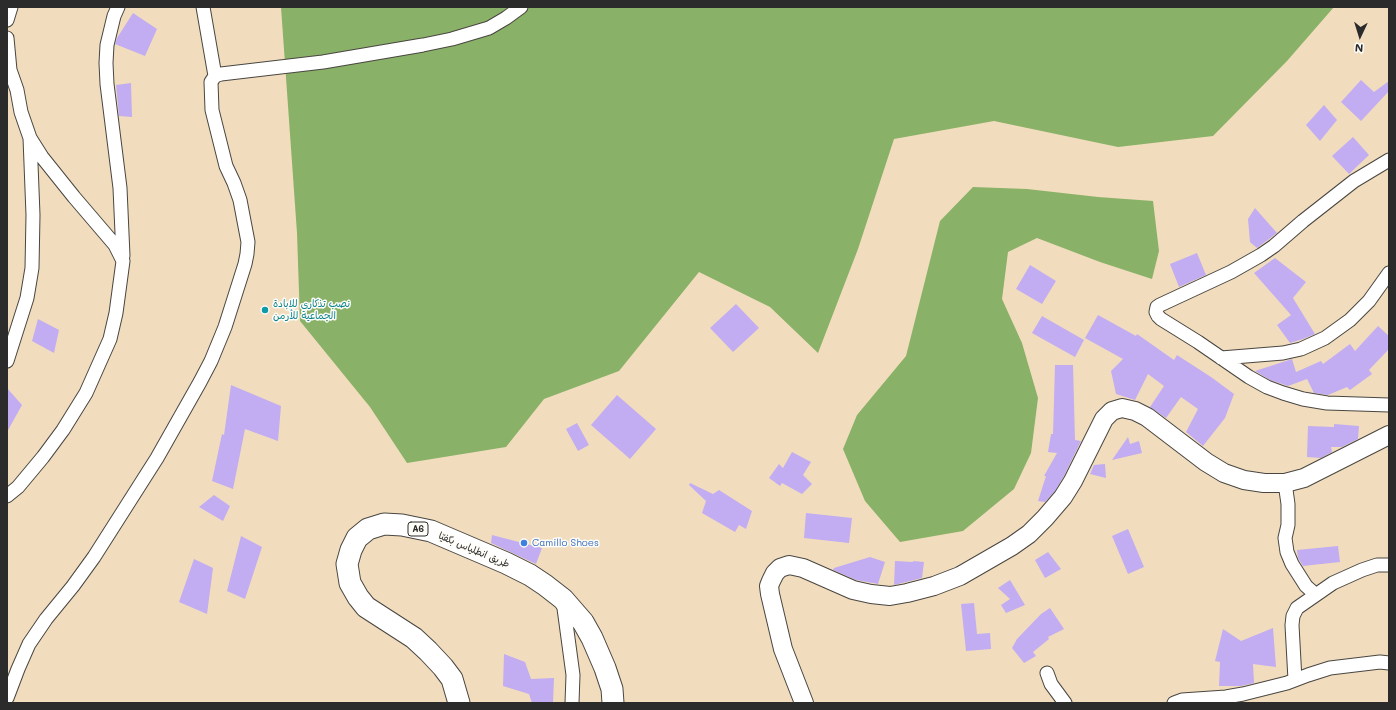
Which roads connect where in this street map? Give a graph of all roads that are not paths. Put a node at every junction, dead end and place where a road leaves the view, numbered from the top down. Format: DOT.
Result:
graph roads {
  1 [pos="11,7"];
  2 [pos="118,7"];
  3 [pos="203,7"];
  4 [pos="520,7"];
  5 [pos="7,20"];
  6 [pos="7,38"];
  7 [pos="214,76"];
  8 [pos="30,138"];
  9 [pos="1389,160"];
  10 [pos="123,261"];
  11 [pos="1389,273"];
  12 [pos="1221,358"];
  13 [pos="7,361"];
  14 [pos="1389,405"];
  15 [pos="1389,435"];
  16 [pos="1285,483"];
  17 [pos="7,496"];
  18 [pos="1389,565"];
  19 [pos="1315,594"];
  20 [pos="563,599"];
  21 [pos="1389,663"];
  22 [pos="1047,673"];
  23 [pos="1295,680"];
  24 [pos="7,698"];
  25 [pos="459,703"];
  26 [pos="572,703"];
  27 [pos="614,703"];
  28 [pos="804,703"];
  29 [pos="1065,703"];
  30 [pos="1174,703"];
  1 -- 5 [label="street"];
  2 -- 10 [label="street"];
  3 -- 7 [label="street"];
  4 -- 7 [label="street"];
  6 -- 8 [label="street"];
  7 -- 24 [label="street"];
  8 -- 10 [label="street"];
  8 -- 13 [label="street"];
  9 -- 12 [label="street"];
  10 -- 17 [label="street"];
  11 -- 12 [label="street"];
  12 -- 14 [label="street"];
  15 -- 16 [label="main road"];
  16 -- 19 [label="street"];
  16 -- 28 [label="main road"];
  18 -- 19 [label="street"];
  19 -- 23 [label="street"];
  20 -- 25 [label="highway, طريق انطلياس بكفيّا / A6"];
  20 -- 26 [label="street"];
  20 -- 27 [label="highway, طريق انطلياس بكفيّا / A6"];
  21 -- 23 [label="street"];
  22 -- 29 [label="street"];
  23 -- 30 [label="street"];
}
